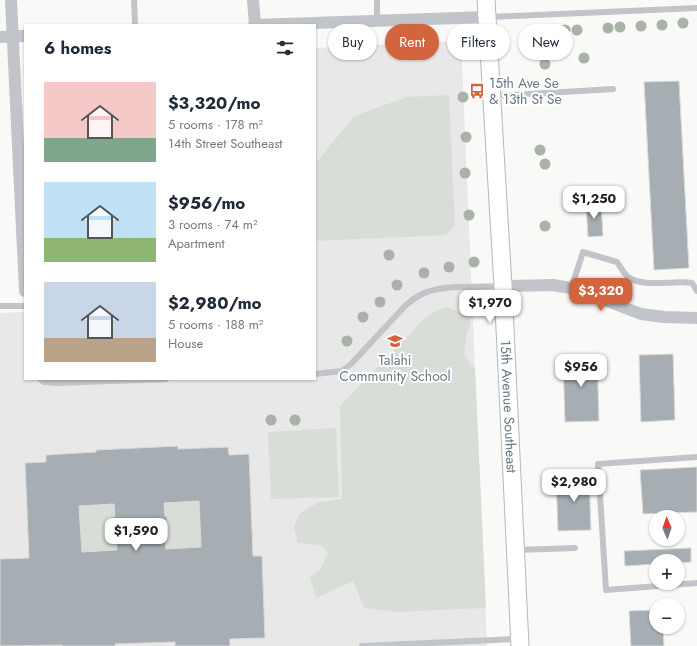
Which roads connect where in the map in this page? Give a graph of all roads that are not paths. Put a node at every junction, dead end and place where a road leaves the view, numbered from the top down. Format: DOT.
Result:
graph roads {
  1 [pos="11,0"];
  2 [pos="134,0"];
  3 [pos="253,0"];
  4 [pos="377,0"];
  5 [pos="486,0"];
  6 [pos="697,8"];
  7 [pos="487,17"];
  8 [pos="377,21"];
  9 [pos="135,24"];
  10 [pos="254,24"];
  11 [pos="285,24"];
  12 [pos="24,36"];
  13 [pos="0,37"];
  14 [pos="12,37"];
  15 [pos="613,89"];
  16 [pos="492,96"];
  17 [pos="24,271"];
  18 [pos="503,286"];
  19 [pos="571,288"];
  20 [pos="697,291"];
  21 [pos="0,306"];
  22 [pos="24,306"];
  23 [pos="697,318"];
  24 [pos="316,374"];
  25 [pos="41,380"];
  26 [pos="138,380"];
  27 [pos="697,457"];
  28 [pos="576,548"];
  29 [pos="515,550"];
  30 [pos="697,583"];
  31 [pos="520,642"];
  32 [pos="385,645"];
  33 [pos="362,646"];
  1 -- 14 [label="street"];
  2 -- 9 [label="lane"];
  3 -- 10 [label="street"];
  4 -- 8 [label="lane"];
  5 -- 7 [label="street, 15th Avenue Southeast"];
  6 -- 7 [label="lane"];
  7 -- 8 [label="street"];
  7 -- 16 [label="street, 15th Avenue Southeast"];
  8 -- 11 [label="street"];
  12 -- 14 [label="street"];
  13 -- 14 [label="street"];
  14 -- 17 [label="street"];
  15 -- 16 [label="lane"];
  16 -- 18 [label="street, 15th Avenue Southeast"];
  18 -- 19 [label="street"];
  18 -- 24 [label="lane"];
  18 -- 29 [label="street, 15th Avenue Southeast"];
  19 -- 20 [label="lane"];
  19 -- 23 [label="street"];
  21 -- 22 [label="lane"];
  25 -- 26 [label="lane"];
  27 -- 30 [label="lane"];
  28 -- 29 [label="lane"];
  29 -- 31 [label="street, 15th Avenue Southeast"];
  31 -- 32 [label="lane"];
  32 -- 33 [label="lane"];
}
